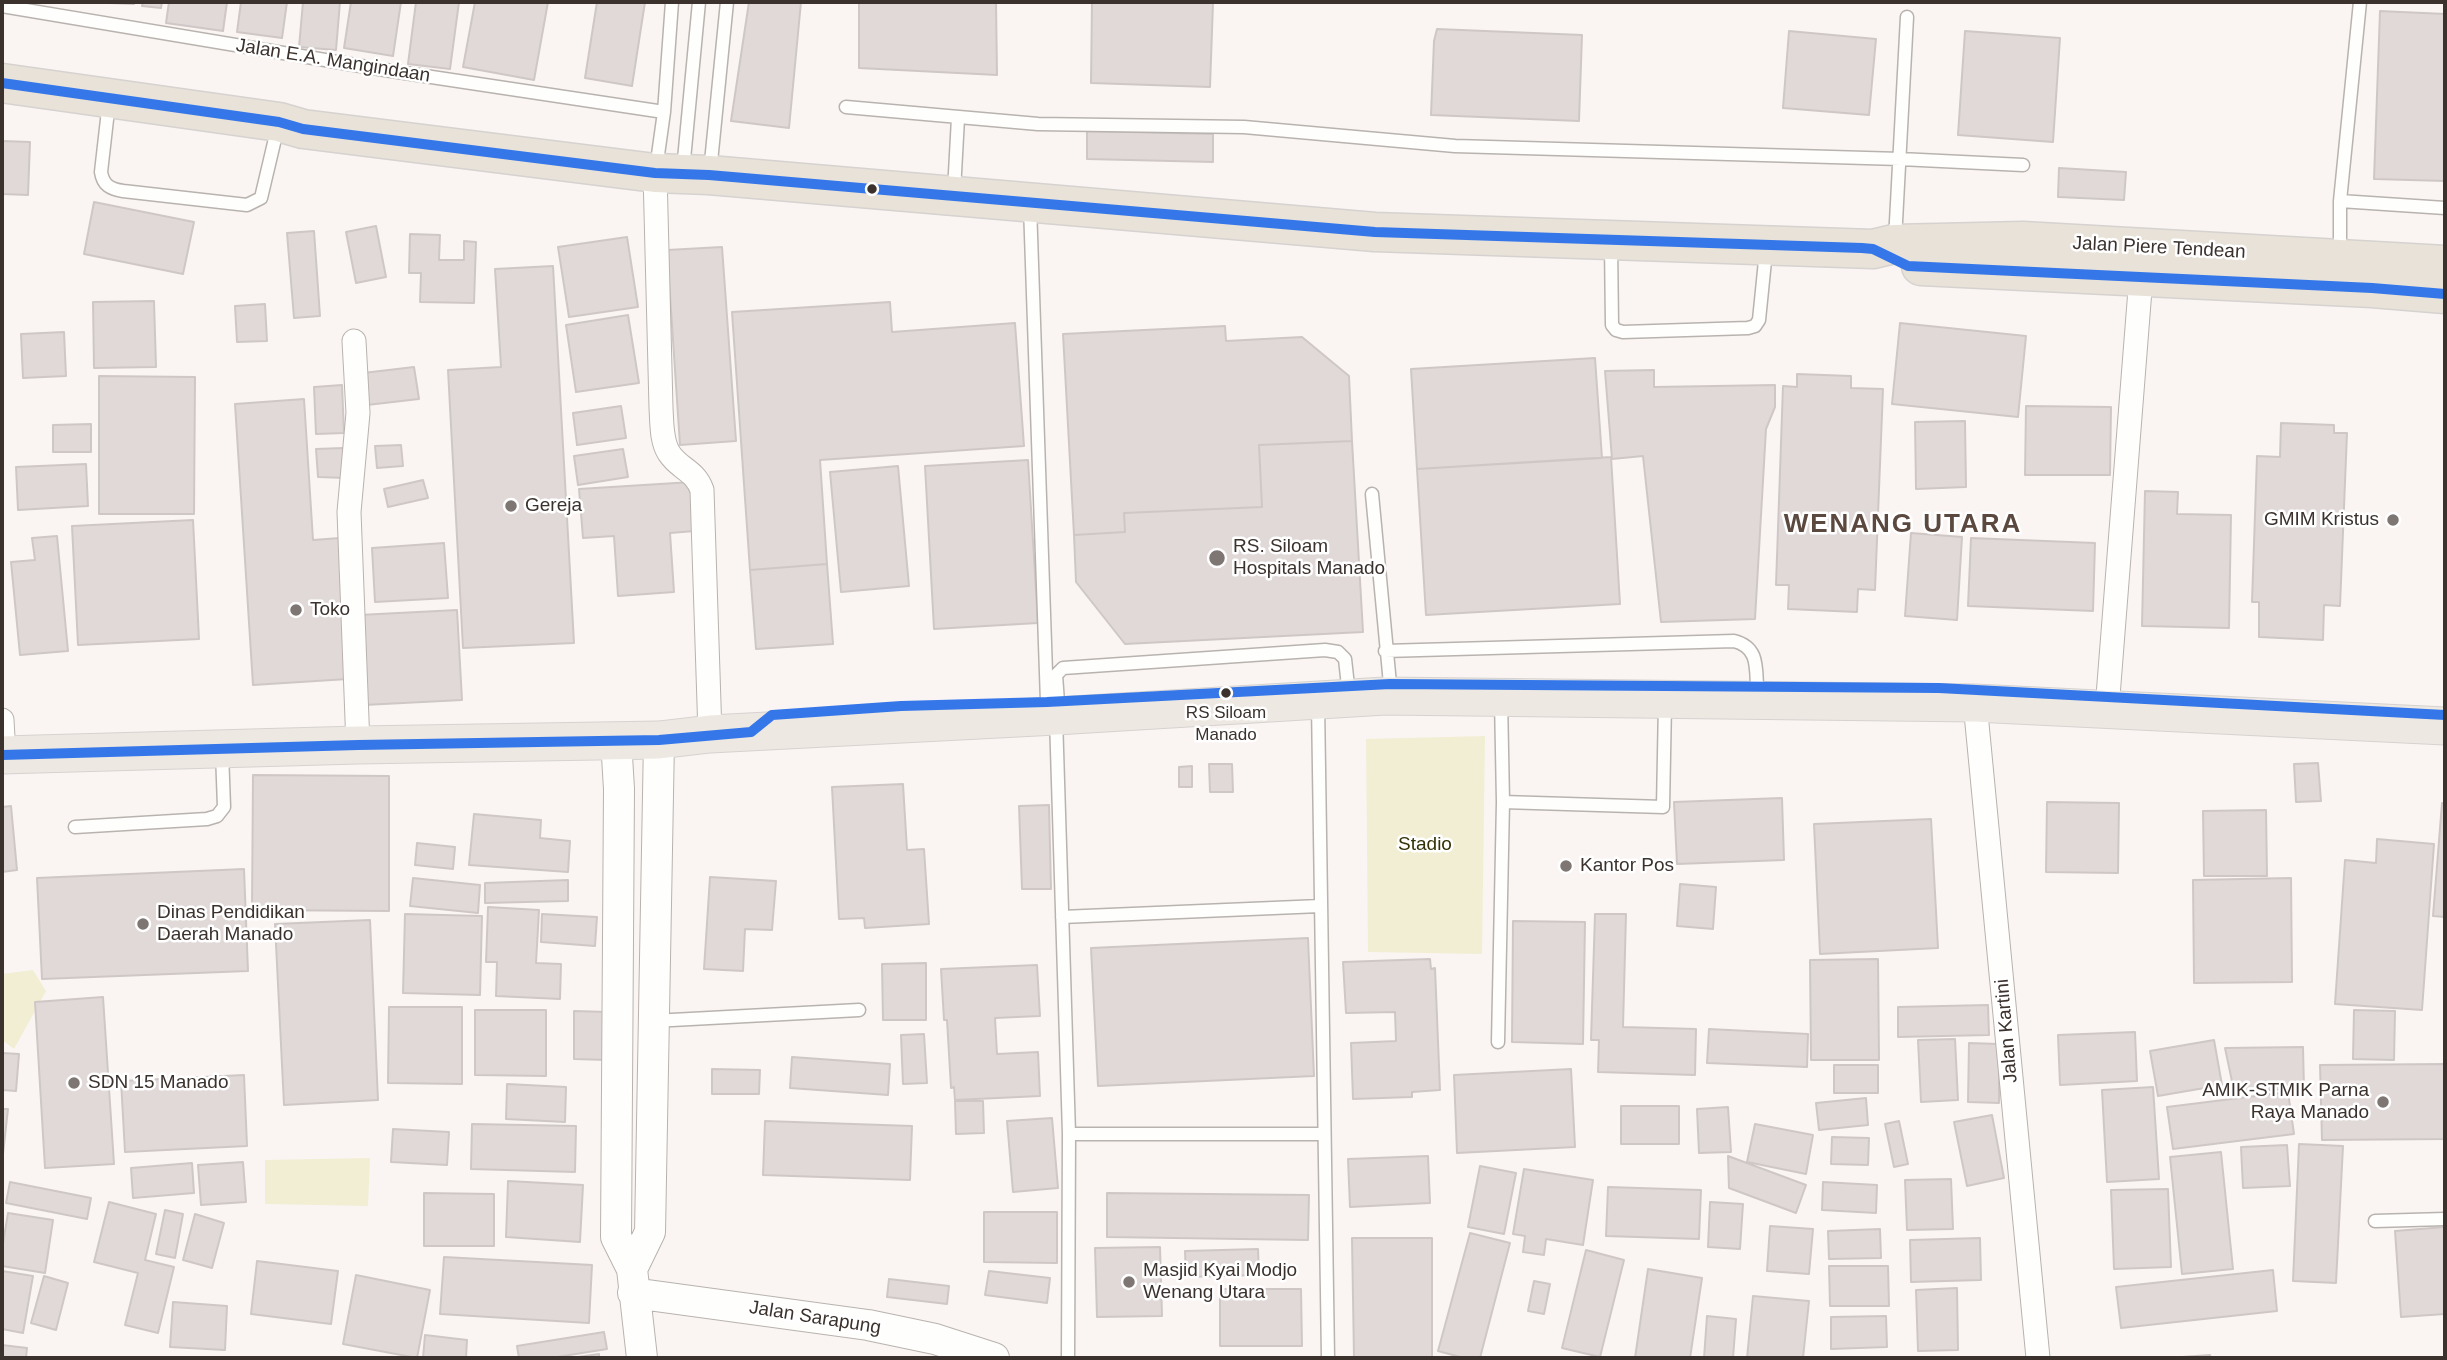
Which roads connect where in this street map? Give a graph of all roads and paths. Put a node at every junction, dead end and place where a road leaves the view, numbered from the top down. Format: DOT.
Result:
graph roads {
  1 [pos="672,2"];
  2 [pos="699,2"];
  3 [pos="727,2"];
  4 [pos="2360,2"];
  5 [pos="2,6"];
  6 [pos="1907,17"];
  7 [pos="2,83"];
  8 [pos="110,99"];
  9 [pos="846,107"];
  10 [pos="664,112"];
  11 [pos="958,118"];
  12 [pos="279,122"];
  13 [pos="1899,159"];
  14 [pos="2022,166"];
  15 [pos="682,174"];
  16 [pos="954,197"];
  17 [pos="2340,201"];
  18 [pos="1030,204"];
  19 [pos="2445,208"];
  20 [pos="1611,240"];
  21 [pos="1767,245"];
  22 [pos="1886,251"];
  23 [pos="2340,258"];
  24 [pos="2445,265"];
  25 [pos="2141,277"];
  26 [pos="2445,294"];
  27 [pos="354,341"];
  28 [pos="1372,494"];
  29 [pos="1387,668"];
  30 [pos="1338,694"];
  31 [pos="2108,696"];
  32 [pos="1500,697"];
  33 [pos="1665,699"];
  34 [pos="1975,703"];
  35 [pos="1054,707"];
  36 [pos="2445,716"];
  37 [pos="2445,726"];
  38 [pos="710,734"];
  39 [pos="616,740"];
  40 [pos="659,740"];
  41 [pos="3,743"];
  42 [pos="358,745"];
  43 [pos="222,748"];
  44 [pos="656,788"];
  45 [pos="620,789"];
  46 [pos="1503,802"];
  47 [pos="75,827"];
  48 [pos="1320,906"];
  49 [pos="1062,917"];
  50 [pos="859,1010"];
  51 [pos="653,1021"];
  52 [pos="1498,1042"];
  53 [pos="1069,1134"];
  54 [pos="1324,1134"];
  55 [pos="2445,1219"];
  56 [pos="2375,1221"];
  57 [pos="633,1281"];
  58 [pos="642,1358"];
  59 [pos="994,1358"];
  60 [pos="1068,1358"];
  61 [pos="1328,1358"];
  62 [pos="2038,1358"];
  1 -- 10 [label="lane"];
  2 -- 15 [label="lane"];
  3 -- 15 [label="lane"];
  4 -- 17 [label="lane"];
  5 -- 10 [label="lane, Jalan E.A. Mangindaan"];
  6 -- 13 [label="lane"];
  7 -- 8 [label="highway, Jalan Piere Tendean"];
  8 -- 12 [label="highway, Jalan Piere Tendean"];
  8 -- 12 [label="lane"];
  9 -- 11 [label="lane"];
  10 -- 15 [label="lane"];
  11 -- 13 [label="lane"];
  11 -- 16 [label="lane"];
  12 -- 15 [label="highway, Jalan Piere Tendean"];
  13 -- 14 [label="lane"];
  13 -- 22 [label="lane"];
  15 -- 16 [label="highway, Jalan Piere Tendean"];
  15 -- 38 [label="street"];
  16 -- 18 [label="highway, Jalan Piere Tendean"];
  17 -- 19 [label="lane"];
  17 -- 23 [label="lane"];
  18 -- 20 [label="highway, Jalan Piere Tendean"];
  18 -- 35 [label="lane"];
  20 -- 21 [label="highway, Jalan Piere Tendean"];
  20 -- 21 [label="lane"];
  21 -- 22 [label="highway, Jalan Piere Tendean"];
  22 -- 23 [label="highway, Jalan Piere Tendean"];
  22 -- 25 [label="highway, Jalan Piere Tendean"];
  23 -- 24 [label="highway, Jalan Piere Tendean"];
  25 -- 26 [label="highway, Jalan Piere Tendean"];
  25 -- 31 [label="street"];
  27 -- 42 [label="street"];
  28 -- 29 [label="lane"];
  29 -- 30 [label="main road"];
  29 -- 31 [label="main road"];
  30 -- 32 [label="main road"];
  30 -- 35 [label="main road"];
  30 -- 35 [label="lane"];
  30 -- 48 [label="lane"];
  31 -- 36 [label="main road"];
  32 -- 33 [label="main road"];
  32 -- 46 [label="lane"];
  33 -- 34 [label="main road"];
  33 -- 46 [label="lane"];
  34 -- 37 [label="main road"];
  34 -- 62 [label="street, Jalan Kartini"];
  35 -- 38 [label="main road"];
  35 -- 49 [label="lane"];
  38 -- 40 [label="main road"];
  39 -- 40 [label="main road"];
  39 -- 42 [label="main road"];
  39 -- 45 [label="street"];
  40 -- 44 [label="street"];
  41 -- 43 [label="main road"];
  42 -- 43 [label="main road"];
  43 -- 47 [label="lane"];
  44 -- 45 [label="street"];
  44 -- 51 [label="street"];
  45 -- 57 [label="street"];
  46 -- 52 [label="lane"];
  48 -- 49 [label="lane"];
  48 -- 54 [label="lane"];
  49 -- 53 [label="lane"];
  50 -- 51 [label="lane"];
  51 -- 57 [label="street"];
  53 -- 54 [label="lane"];
  53 -- 60 [label="lane"];
  54 -- 61 [label="lane"];
  55 -- 56 [label="lane"];
  57 -- 58 [label="street"];
  57 -- 59 [label="street, Jalan Sarapung"];
}
